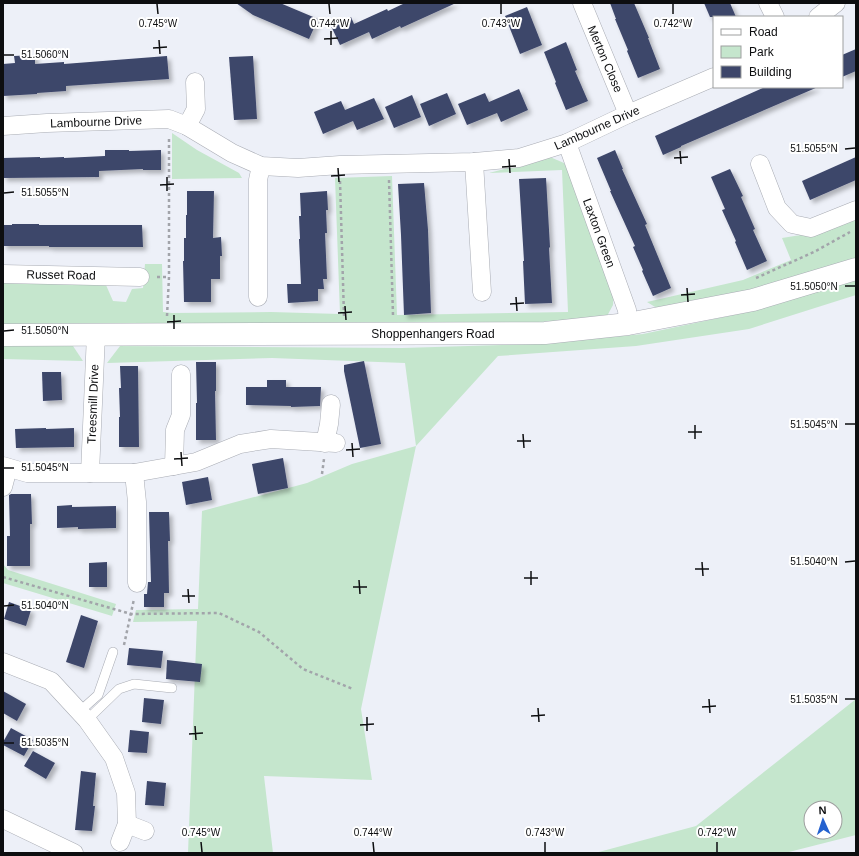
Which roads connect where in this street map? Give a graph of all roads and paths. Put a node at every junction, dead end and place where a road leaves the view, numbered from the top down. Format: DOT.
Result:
graph roads {
  1 [pos="582,3"];
  2 [pos="768,3"];
  3 [pos="836,3"];
  4 [pos="774,16"];
  5 [pos="819,16"];
  6 [pos="713,77"];
  7 [pos="195,82"];
  8 [pos="628,114"];
  9 [pos="169,119"];
  10 [pos="3,126"];
  11 [pos="187,126"];
  12 [pos="567,143"];
  13 [pos="474,162"];
  14 [pos="760,164"];
  15 [pos="340,165"];
  16 [pos="388,165"];
  17 [pos="261,166"];
  18 [pos="856,210"];
  19 [pos="856,229"];
  20 [pos="856,269"];
  21 [pos="3,274"];
  22 [pos="140,277"];
  23 [pos="749,281"];
  24 [pos="482,292"];
  25 [pos="258,297"];
  26 [pos="167,317"];
  27 [pos="351,317"];
  28 [pos="393,320"];
  29 [pos="628,324"];
  30 [pos="96,334"];
  31 [pos="3,335"];
  32 [pos="181,374"];
  33 [pos="331,404"];
  34 [pos="174,466"];
  35 [pos="5,467"];
  36 [pos="134,473"];
  37 [pos="90,474"];
  38 [pos="3,487"];
  39 [pos="3,577"];
  40 [pos="137,582"];
  41 [pos="131,614"];
  42 [pos="124,645"];
  43 [pos="113,652"];
  44 [pos="3,662"];
  45 [pos="172,688"];
  46 [pos="353,689"];
  47 [pos="83,716"];
  48 [pos="3,820"];
  49 [pos="127,824"];
  50 [pos="145,831"];
  51 [pos="120,842"];
  52 [pos="74,853"];
  1 -- 8 [label="street, Merton Close"];
  2 -- 4 [label="street"];
  3 -- 5 [label="street"];
  6 -- 8 [label="street, Lambourne Drive"];
  7 -- 11 [label="street"];
  8 -- 12 [label="street, Lambourne Drive"];
  9 -- 10 [label="street, Lambourne Drive"];
  9 -- 11 [label="street, Lambourne Drive"];
  9 -- 26 [label="path"];
  11 -- 17 [label="street, Lambourne Drive"];
  12 -- 13 [label="street, Lambourne Drive"];
  12 -- 29 [label="street, Laxton Green"];
  13 -- 16 [label="street, Lambourne Drive"];
  13 -- 24 [label="street"];
  14 -- 18 [label="street"];
  15 -- 16 [label="street, Lambourne Drive"];
  15 -- 17 [label="street, Lambourne Drive"];
  15 -- 27 [label="path"];
  16 -- 28 [label="path"];
  17 -- 25 [label="street"];
  19 -- 23 [label="path"];
  20 -- 29 [label="street, Shoppenhangers Road"];
  21 -- 22 [label="street, Russet Road"];
  29 -- 30 [label="street, Shoppenhangers Road"];
  30 -- 31 [label="street, Shoppenhangers Road"];
  30 -- 37 [label="street, Treesmill Drive"];
  32 -- 34 [label="street"];
  33 -- 34 [label="street"];
  34 -- 36 [label="street"];
  35 -- 37 [label="street"];
  35 -- 38 [label="street"];
  36 -- 37 [label="street"];
  36 -- 40 [label="street"];
  39 -- 41 [label="path"];
  40 -- 41 [label="path"];
  41 -- 42 [label="path"];
  41 -- 46 [label="path"];
  43 -- 47 [label="lane"];
  44 -- 47 [label="street"];
  45 -- 47 [label="lane"];
  47 -- 49 [label="street"];
  48 -- 52 [label="street"];
  49 -- 50 [label="street"];
  49 -- 51 [label="street"];
}
